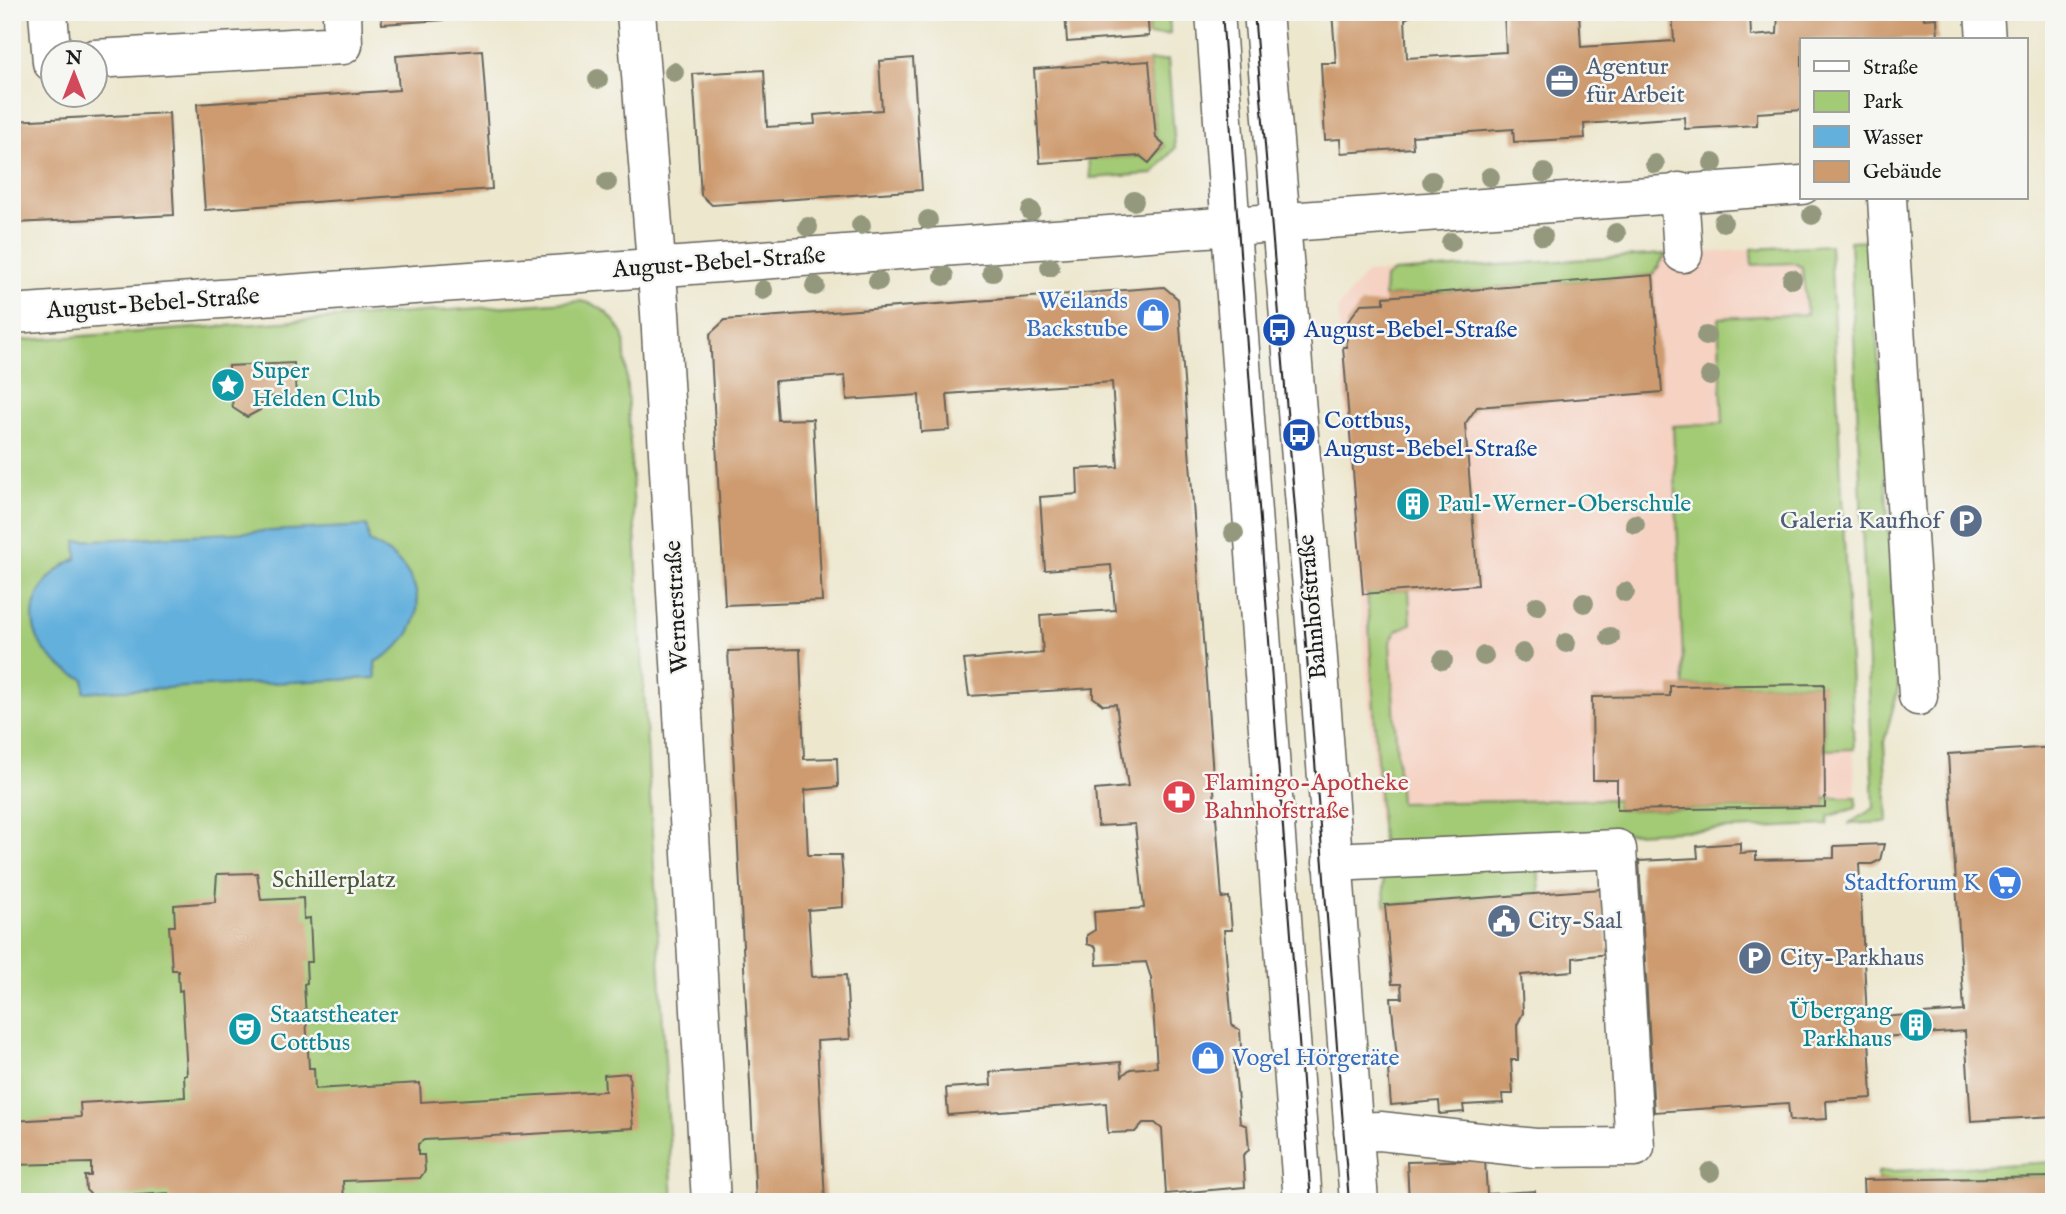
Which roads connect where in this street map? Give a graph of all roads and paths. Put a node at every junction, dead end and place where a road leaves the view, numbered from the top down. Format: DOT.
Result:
graph roads {
  1 [pos="48,12"];
  2 [pos="341,12"];
  3 [pos="636,12"];
  4 [pos="1215,12"];
  5 [pos="1263,12"];
  6 [pos="1984,12"];
  7 [pos="50,38"];
  8 [pos="1986,38"];
  9 [pos="108,59"];
  10 [pos="1800,185"];
  11 [pos="1679,192"];
  12 [pos="1887,200"];
  13 [pos="1280,220"];
  14 [pos="1231,224"];
  15 [pos="1683,253"];
  16 [pos="655,268"];
  17 [pos="12,314"];
  18 [pos="1918,696"];
  19 [pos="1332,862"];
  20 [pos="1353,1132"];
  21 [pos="711,1202"];
  22 [pos="1303,1202"];
  23 [pos="1359,1202"];
  1 -- 7 [label="street"];
  2 -- 9 [label="street"];
  3 -- 16 [label="street, Wernerstraße"];
  4 -- 14 [label="street"];
  5 -- 13 [label="street, Bahnhofstraße"];
  6 -- 8 [label="street"];
  10 -- 11 [label="street, August-Bebel-Straße"];
  11 -- 13 [label="street, August-Bebel-Straße"];
  11 -- 15 [label="street"];
  12 -- 18 [label="street"];
  13 -- 14 [label="street, August-Bebel-Straße"];
  13 -- 19 [label="street, Bahnhofstraße"];
  14 -- 16 [label="street, August-Bebel-Straße"];
  14 -- 22 [label="street"];
  16 -- 17 [label="street, August-Bebel-Straße"];
  16 -- 21 [label="street, Wernerstraße"];
  19 -- 20 [label="street, Bahnhofstraße"];
  19 -- 20 [label="street"];
  20 -- 23 [label="street, Bahnhofstraße"];
}
